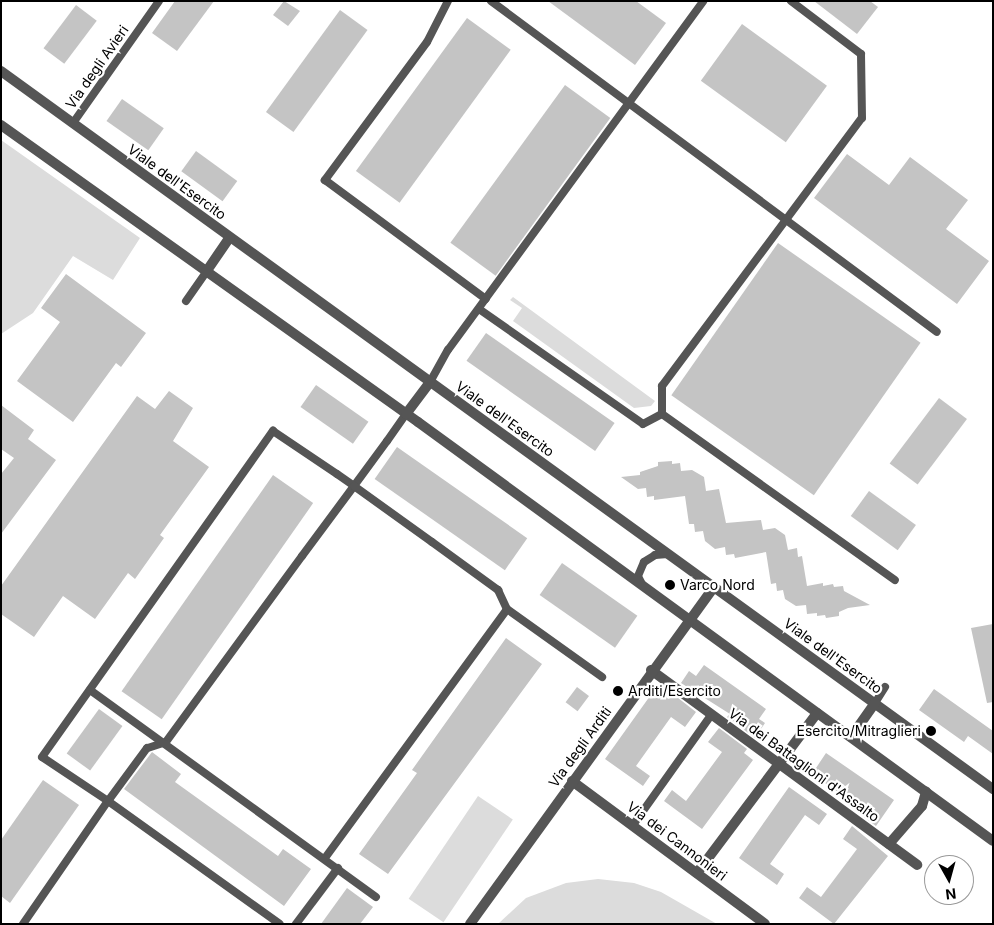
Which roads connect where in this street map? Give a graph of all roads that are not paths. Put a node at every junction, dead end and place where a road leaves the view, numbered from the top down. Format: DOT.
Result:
graph roads {
  1 [pos="159,1"];
  2 [pos="448,1"];
  3 [pos="491,1"];
  4 [pos="703,1"];
  5 [pos="792,1"];
  6 [pos="1,71"];
  7 [pos="629,103"];
  8 [pos="73,123"];
  9 [pos="1,125"];
  10 [pos="787,221"];
  11 [pos="230,237"];
  12 [pos="206,272"];
  13 [pos="486,299"];
  14 [pos="186,301"];
  15 [pos="479,309"];
  16 [pos="938,332"];
  17 [pos="430,382"];
  18 [pos="406,414"];
  19 [pos="662,414"];
  20 [pos="354,486"];
  21 [pos="668,554"];
  22 [pos="895,580"];
  23 [pos="714,587"];
  24 [pos="644,589"];
  25 [pos="507,609"];
  26 [pos="687,621"];
  27 [pos="651,670"];
  28 [pos="602,677"];
  29 [pos="885,687"];
  30 [pos="90,690"];
  31 [pos="875,703"];
  32 [pos="817,713"];
  33 [pos="712,714"];
  34 [pos="850,737"];
  35 [pos="166,742"];
  36 [pos="780,764"];
  37 [pos="572,781"];
  38 [pos="993,788"];
  39 [pos="926,792"];
  40 [pos="108,801"];
  41 [pos="633,825"];
  42 [pos="993,841"];
  43 [pos="889,844"];
  44 [pos="325,858"];
  45 [pos="917,865"];
  46 [pos="338,868"];
  47 [pos="697,873"];
  48 [pos="376,897"];
  49 [pos="23,924"];
  50 [pos="280,924"];
  51 [pos="296,924"];
  52 [pos="470,924"];
  53 [pos="766,924"];
  1 -- 8 [label="lane, Via degli Avieri"];
  2 -- 13 [label="lane"];
  3 -- 7 [label="lane"];
  4 -- 7 [label="lane"];
  5 -- 10 [label="lane"];
  6 -- 8 [label="street, Viale dell'Esercito"];
  7 -- 10 [label="lane"];
  7 -- 13 [label="lane"];
  8 -- 11 [label="street, Viale dell'Esercito"];
  9 -- 12 [label="street"];
  10 -- 16 [label="lane"];
  10 -- 19 [label="lane"];
  11 -- 12 [label="street"];
  11 -- 17 [label="street, Viale dell'Esercito"];
  12 -- 14 [label="lane"];
  12 -- 18 [label="street"];
  13 -- 15 [label="lane"];
  15 -- 17 [label="lane"];
  15 -- 19 [label="lane"];
  17 -- 18 [label="street"];
  17 -- 21 [label="street, Viale dell'Esercito"];
  18 -- 20 [label="lane"];
  18 -- 24 [label="street"];
  19 -- 22 [label="lane"];
  20 -- 25 [label="lane"];
  20 -- 30 [label="lane"];
  20 -- 35 [label="lane"];
  21 -- 23 [label="street, Viale dell'Esercito"];
  21 -- 24 [label="lane"];
  23 -- 26 [label="street, Via degli Arditi"];
  23 -- 31 [label="street, Viale dell'Esercito"];
  24 -- 26 [label="street"];
  25 -- 28 [label="lane"];
  25 -- 44 [label="lane"];
  26 -- 27 [label="street, Via degli Arditi"];
  26 -- 32 [label="street"];
  27 -- 33 [label="street, Via dei Battaglioni d'Assalto"];
  27 -- 37 [label="street, Via degli Arditi"];
  29 -- 31 [label="lane"];
  30 -- 35 [label="lane"];
  30 -- 40 [label="lane"];
  31 -- 34 [label="street"];
  31 -- 38 [label="street, Viale dell'Esercito"];
  32 -- 34 [label="street"];
  32 -- 36 [label="street"];
  33 -- 36 [label="street, Via dei Battaglioni d'Assalto"];
  33 -- 41 [label="lane"];
  34 -- 39 [label="street"];
  35 -- 40 [label="lane"];
  35 -- 44 [label="lane"];
  36 -- 43 [label="street, Via dei Battaglioni d'Assalto"];
  36 -- 47 [label="street"];
  37 -- 41 [label="street, Via dei Cannonieri"];
  37 -- 52 [label="street, Via degli Arditi"];
  39 -- 42 [label="street"];
  39 -- 43 [label="street"];
  40 -- 49 [label="lane"];
  40 -- 50 [label="lane"];
  41 -- 47 [label="street, Via dei Cannonieri"];
  43 -- 45 [label="street, Via dei Battaglioni d'Assalto"];
  44 -- 46 [label="lane"];
  46 -- 48 [label="lane"];
  46 -- 51 [label="lane"];
  47 -- 53 [label="street, Via dei Cannonieri"];
}
